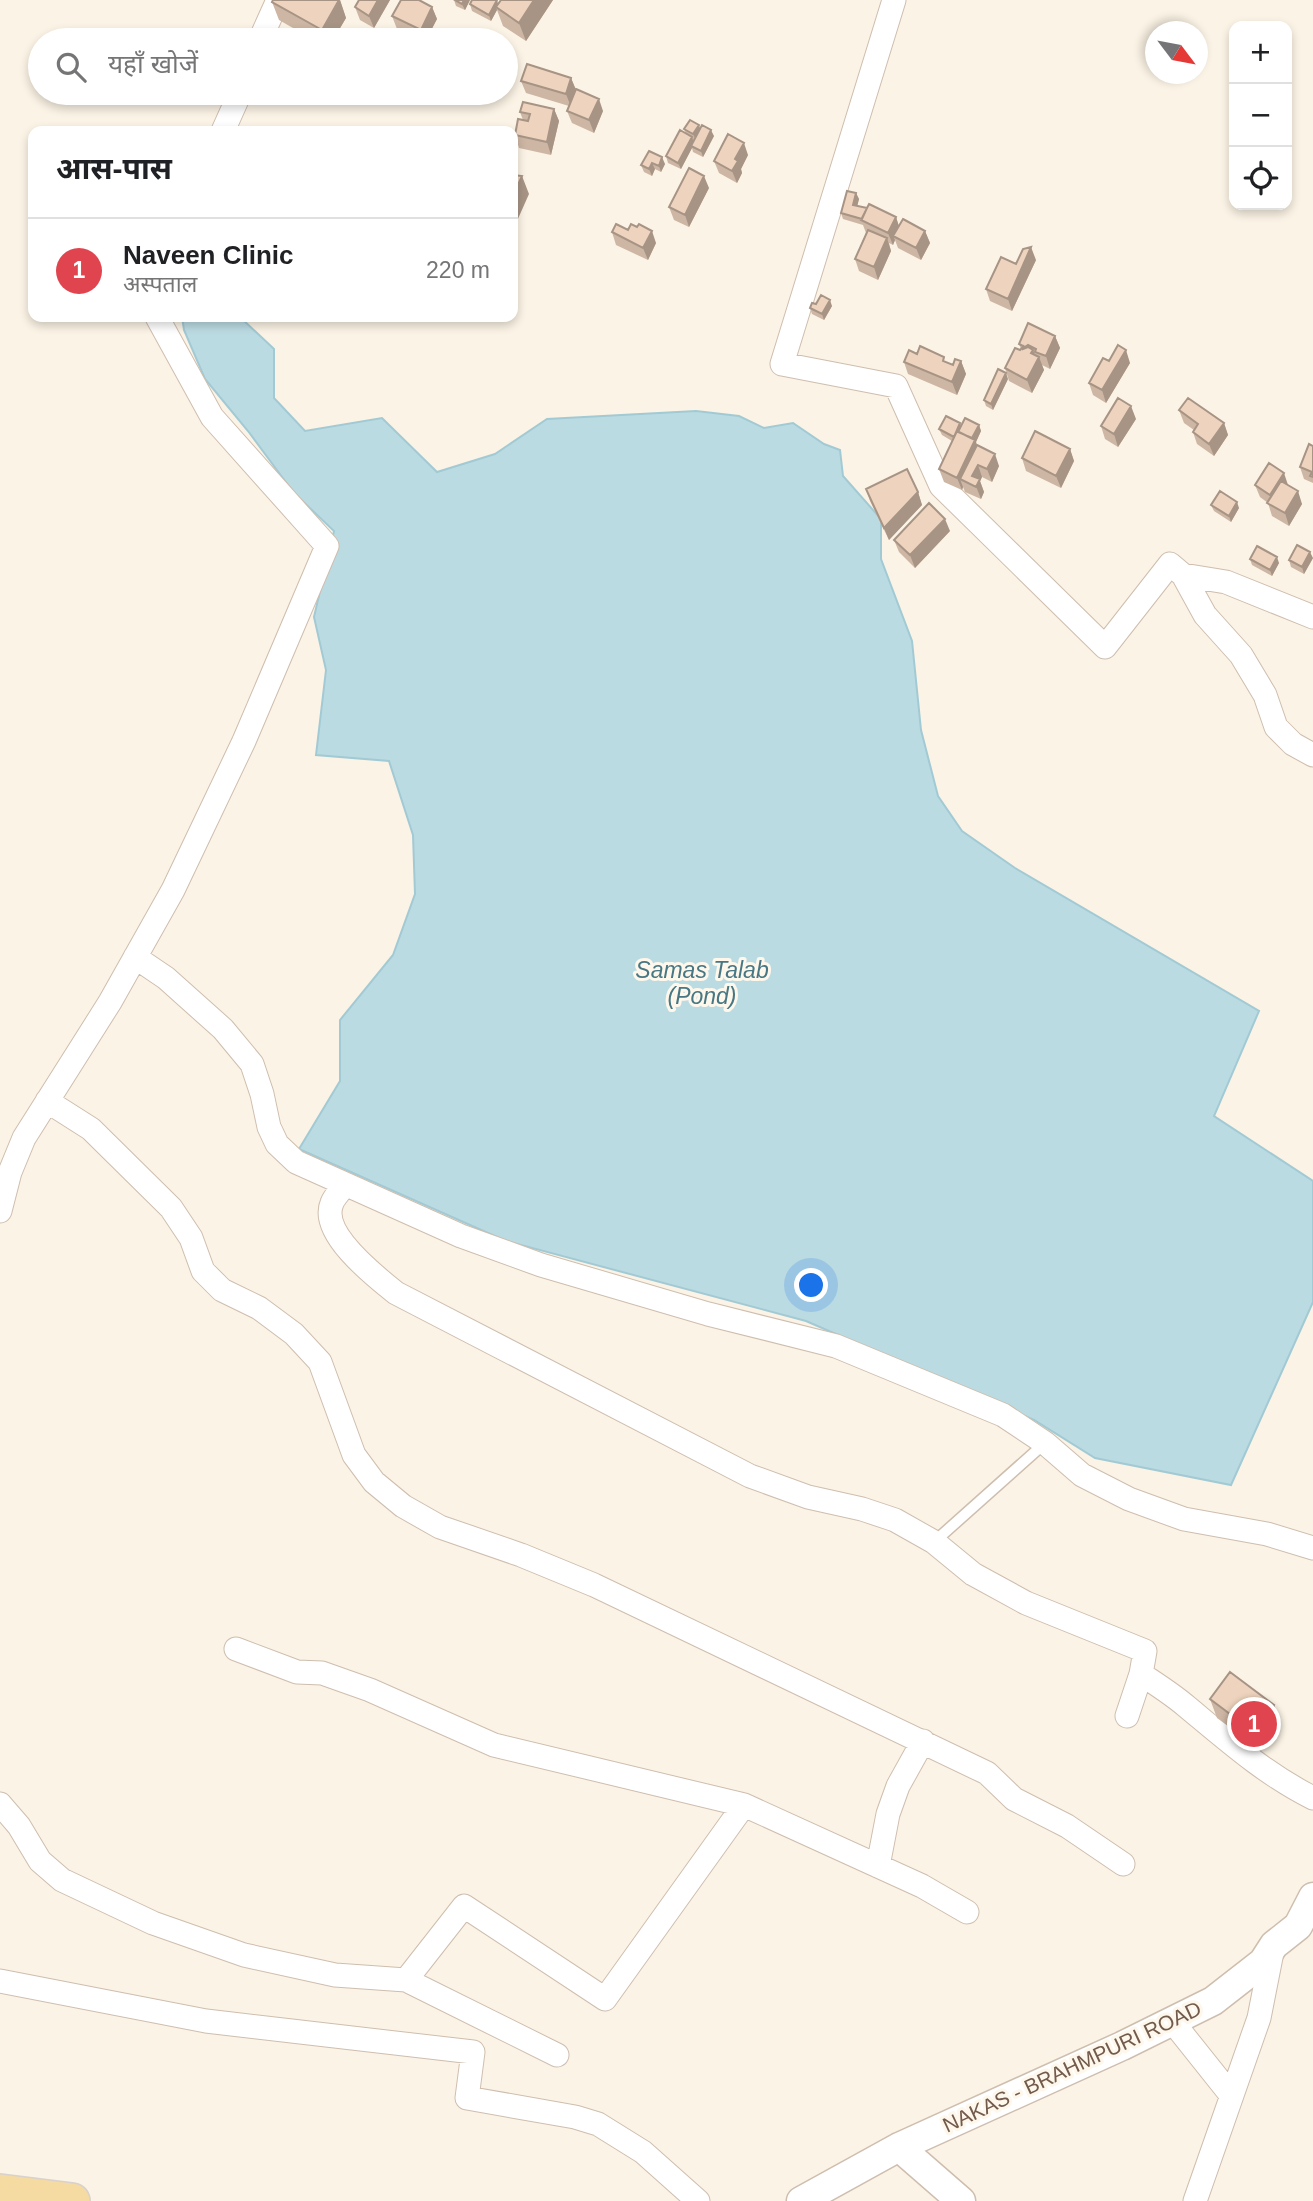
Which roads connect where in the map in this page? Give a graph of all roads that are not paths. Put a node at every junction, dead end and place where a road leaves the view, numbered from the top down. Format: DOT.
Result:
graph roads {
  1 [pos="278,0"];
  2 [pos="894,0"];
  3 [pos="265,28"];
  4 [pos="235,105"];
  5 [pos="225,126"];
  6 [pos="160,322"];
  7 [pos="1183,575"];
  8 [pos="1313,617"];
  9 [pos="1313,755"];
  10 [pos="135,957"];
  11 [pos="47,1101"];
  12 [pos="344,1185"];
  13 [pos="0,1211"];
  14 [pos="1045,1443"];
  15 [pos="934,1542"];
  16 [pos="1313,1548"];
  17 [pos="236,1649"];
  18 [pos="1142,1674"];
  19 [pos="1127,1716"];
  20 [pos="923,1741"];
  21 [pos="1313,1798"];
  22 [pos="0,1804"];
  23 [pos="744,1805"];
  24 [pos="1123,1864"];
  25 [pos="878,1866"];
  26 [pos="1313,1897"];
  27 [pos="967,1912"];
  28 [pos="1274,1945"];
  29 [pos="406,1980"];
  30 [pos="0,1981"];
  31 [pos="1172,2021"];
  32 [pos="557,2055"];
  33 [pos="1231,2095"];
  34 [pos="898,2147"];
  35 [pos="0,2192"];
  36 [pos="72,2201"];
  37 [pos="698,2201"];
  38 [pos="801,2201"];
  39 [pos="961,2201"];
  40 [pos="1195,2201"];
  1 -- 3 [label="street"];
  2 -- 7 [label="street"];
  4 -- 5 [label="street"];
  6 -- 10 [label="street"];
  7 -- 8 [label="street"];
  7 -- 9 [label="street"];
  10 -- 11 [label="street"];
  10 -- 12 [label="street"];
  11 -- 13 [label="street"];
  11 -- 20 [label="street"];
  12 -- 14 [label="street"];
  12 -- 15 [label="street"];
  14 -- 15 [label="lane"];
  14 -- 16 [label="street"];
  15 -- 18 [label="street"];
  17 -- 23 [label="street"];
  18 -- 19 [label="street"];
  18 -- 21 [label="street"];
  20 -- 24 [label="street"];
  20 -- 25 [label="street"];
  22 -- 29 [label="street"];
  23 -- 25 [label="street"];
  23 -- 29 [label="street"];
  25 -- 27 [label="street"];
  26 -- 28 [label="street, NAKAS - BRAHMPURI ROAD"];
  28 -- 31 [label="street, NAKAS - BRAHMPURI ROAD"];
  28 -- 33 [label="street"];
  29 -- 32 [label="street"];
  30 -- 37 [label="street"];
  31 -- 33 [label="street"];
  31 -- 34 [label="street, NAKAS - BRAHMPURI ROAD"];
  33 -- 40 [label="street"];
  34 -- 38 [label="street, NAKAS - BRAHMPURI ROAD"];
  34 -- 39 [label="street"];
  35 -- 36 [label="main road"];
}
